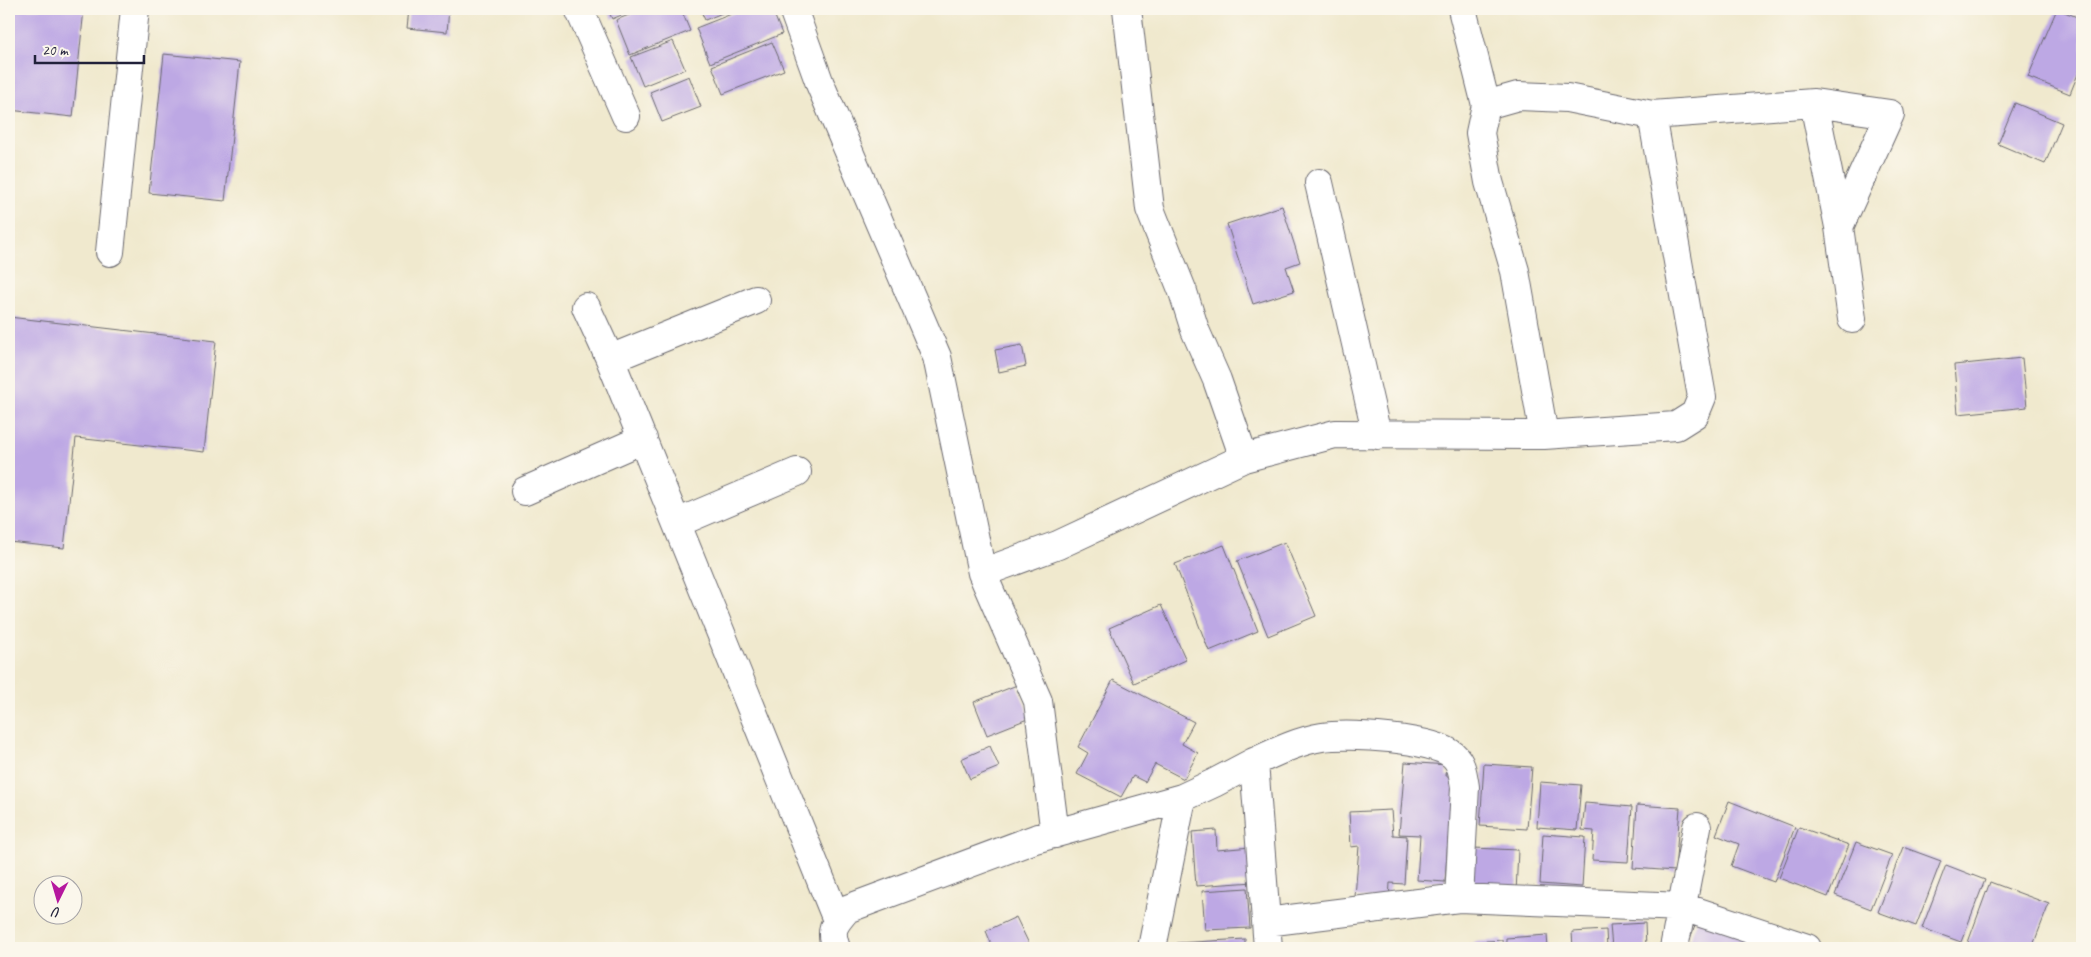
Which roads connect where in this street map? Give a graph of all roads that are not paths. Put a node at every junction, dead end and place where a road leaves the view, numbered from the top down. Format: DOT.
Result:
graph roads {
  1 [pos="135,9"];
  2 [pos="579,9"];
  3 [pos="793,9"];
  4 [pos="1127,9"];
  5 [pos="1462,9"];
  6 [pos="1814,103"];
  7 [pos="1486,105"];
  8 [pos="1652,115"];
  9 [pos="626,116"];
  10 [pos="1319,182"];
  11 [pos="1839,227"];
  12 [pos="110,252"];
  13 [pos="756,300"];
  14 [pos="586,307"];
  15 [pos="1852,319"];
  16 [pos="610,360"];
  17 [pos="1377,435"];
  18 [pos="1544,435"];
  19 [pos="642,438"];
  20 [pos="1244,458"];
  21 [pos="797,472"];
  22 [pos="525,491"];
  23 [pos="678,523"];
  24 [pos="982,573"];
  25 [pos="1254,762"];
  26 [pos="1182,798"];
  27 [pos="1697,827"];
  28 [pos="1055,834"];
  29 [pos="1459,898"];
  30 [pos="1683,907"];
  31 [pos="837,920"];
  32 [pos="1267,935"];
  33 [pos="836,948"];
  34 [pos="1152,948"];
  35 [pos="1674,948"];
  36 [pos="1807,948"];
  1 -- 12 [label="street"];
  2 -- 9 [label="street"];
  3 -- 24 [label="street"];
  4 -- 20 [label="street"];
  5 -- 7 [label="street"];
  6 -- 8 [label="street"];
  6 -- 11 [label="street"];
  6 -- 11 [label="street"];
  7 -- 8 [label="street"];
  7 -- 18 [label="street"];
  8 -- 18 [label="street"];
  10 -- 17 [label="street"];
  11 -- 15 [label="street"];
  13 -- 16 [label="street"];
  14 -- 16 [label="street"];
  16 -- 19 [label="street"];
  17 -- 18 [label="street"];
  17 -- 20 [label="street"];
  19 -- 22 [label="street"];
  19 -- 23 [label="street"];
  20 -- 24 [label="street"];
  21 -- 23 [label="street"];
  23 -- 31 [label="street"];
  24 -- 28 [label="street"];
  25 -- 26 [label="street"];
  25 -- 29 [label="street"];
  25 -- 32 [label="street"];
  26 -- 28 [label="street"];
  26 -- 34 [label="street"];
  27 -- 30 [label="street"];
  28 -- 31 [label="street"];
  29 -- 30 [label="street"];
  29 -- 32 [label="street"];
  30 -- 35 [label="street"];
  30 -- 36 [label="street"];
  31 -- 33 [label="street"];
}
